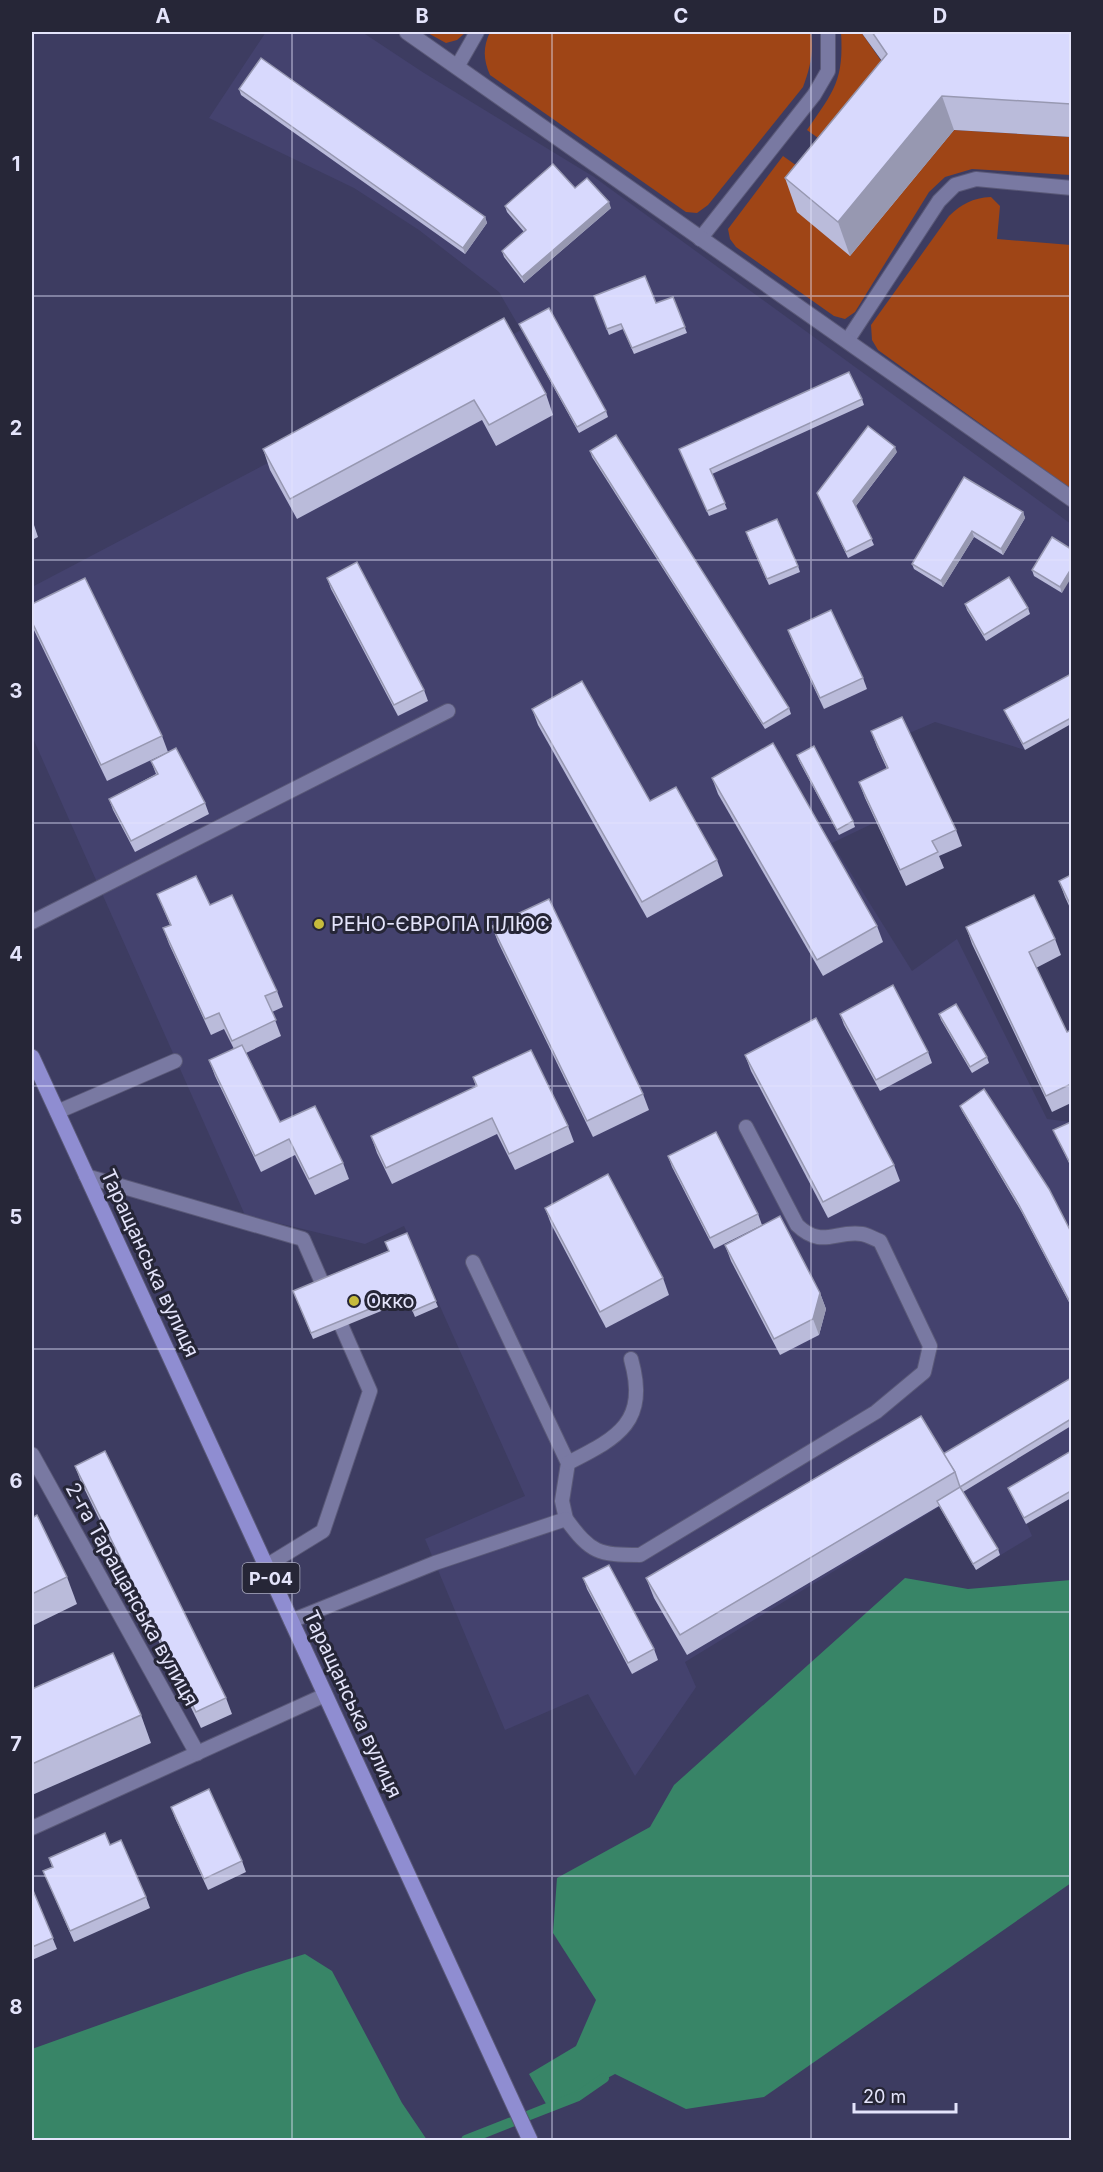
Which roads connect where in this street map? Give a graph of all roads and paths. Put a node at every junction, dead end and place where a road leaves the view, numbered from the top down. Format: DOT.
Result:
graph roads {
  1 [pos="406,32"];
  2 [pos="477,32"];
  3 [pos="828,32"];
  4 [pos="457,67"];
  5 [pos="1071,188"];
  6 [pos="700,239"];
  7 [pos="848,341"];
  8 [pos="1071,499"];
  9 [pos="448,711"];
  10 [pos="32,922"];
  11 [pos="32,1057"];
  12 [pos="175,1061"];
  13 [pos="57,1112"];
  14 [pos="746,1127"];
  15 [pos="87,1176"];
  16 [pos="473,1262"];
  17 [pos="323,1285"];
  18 [pos="342,1327"];
  19 [pos="631,1359"];
  20 [pos="32,1455"];
  21 [pos="567,1463"];
  22 [pos="566,1519"];
  23 [pos="266,1566"];
  24 [pos="291,1621"];
  25 [pos="325,1695"];
  26 [pos="197,1753"];
  27 [pos="32,1828"];
  28 [pos="530,2140"];
  1 -- 4 [label="street"];
  2 -- 4 [label="lane"];
  3 -- 6 [label="lane"];
  4 -- 6 [label="street"];
  5 -- 7 [label="lane"];
  6 -- 7 [label="street"];
  7 -- 8 [label="street"];
  9 -- 10 [label="lane"];
  11 -- 13 [label="main road, Таращанська вулиця / Р-04"];
  12 -- 13 [label="lane"];
  13 -- 15 [label="main road, Таращанська вулиця / Р-04"];
  14 -- 22 [label="lane"];
  15 -- 17 [label="lane"];
  15 -- 23 [label="main road, Таращанська вулиця / Р-04"];
  16 -- 21 [label="lane"];
  18 -- 23 [label="lane"];
  19 -- 21 [label="lane"];
  20 -- 26 [label="street, 2-га Таращанська вулиця"];
  21 -- 22 [label="lane"];
  22 -- 24 [label="lane"];
  23 -- 24 [label="main road, Таращанська вулиця / Р-04"];
  24 -- 25 [label="main road, Таращанська вулиця / Р-04"];
  25 -- 26 [label="lane"];
  25 -- 28 [label="main road, Таращанська вулиця / Р-04"];
  26 -- 27 [label="lane"];
}
